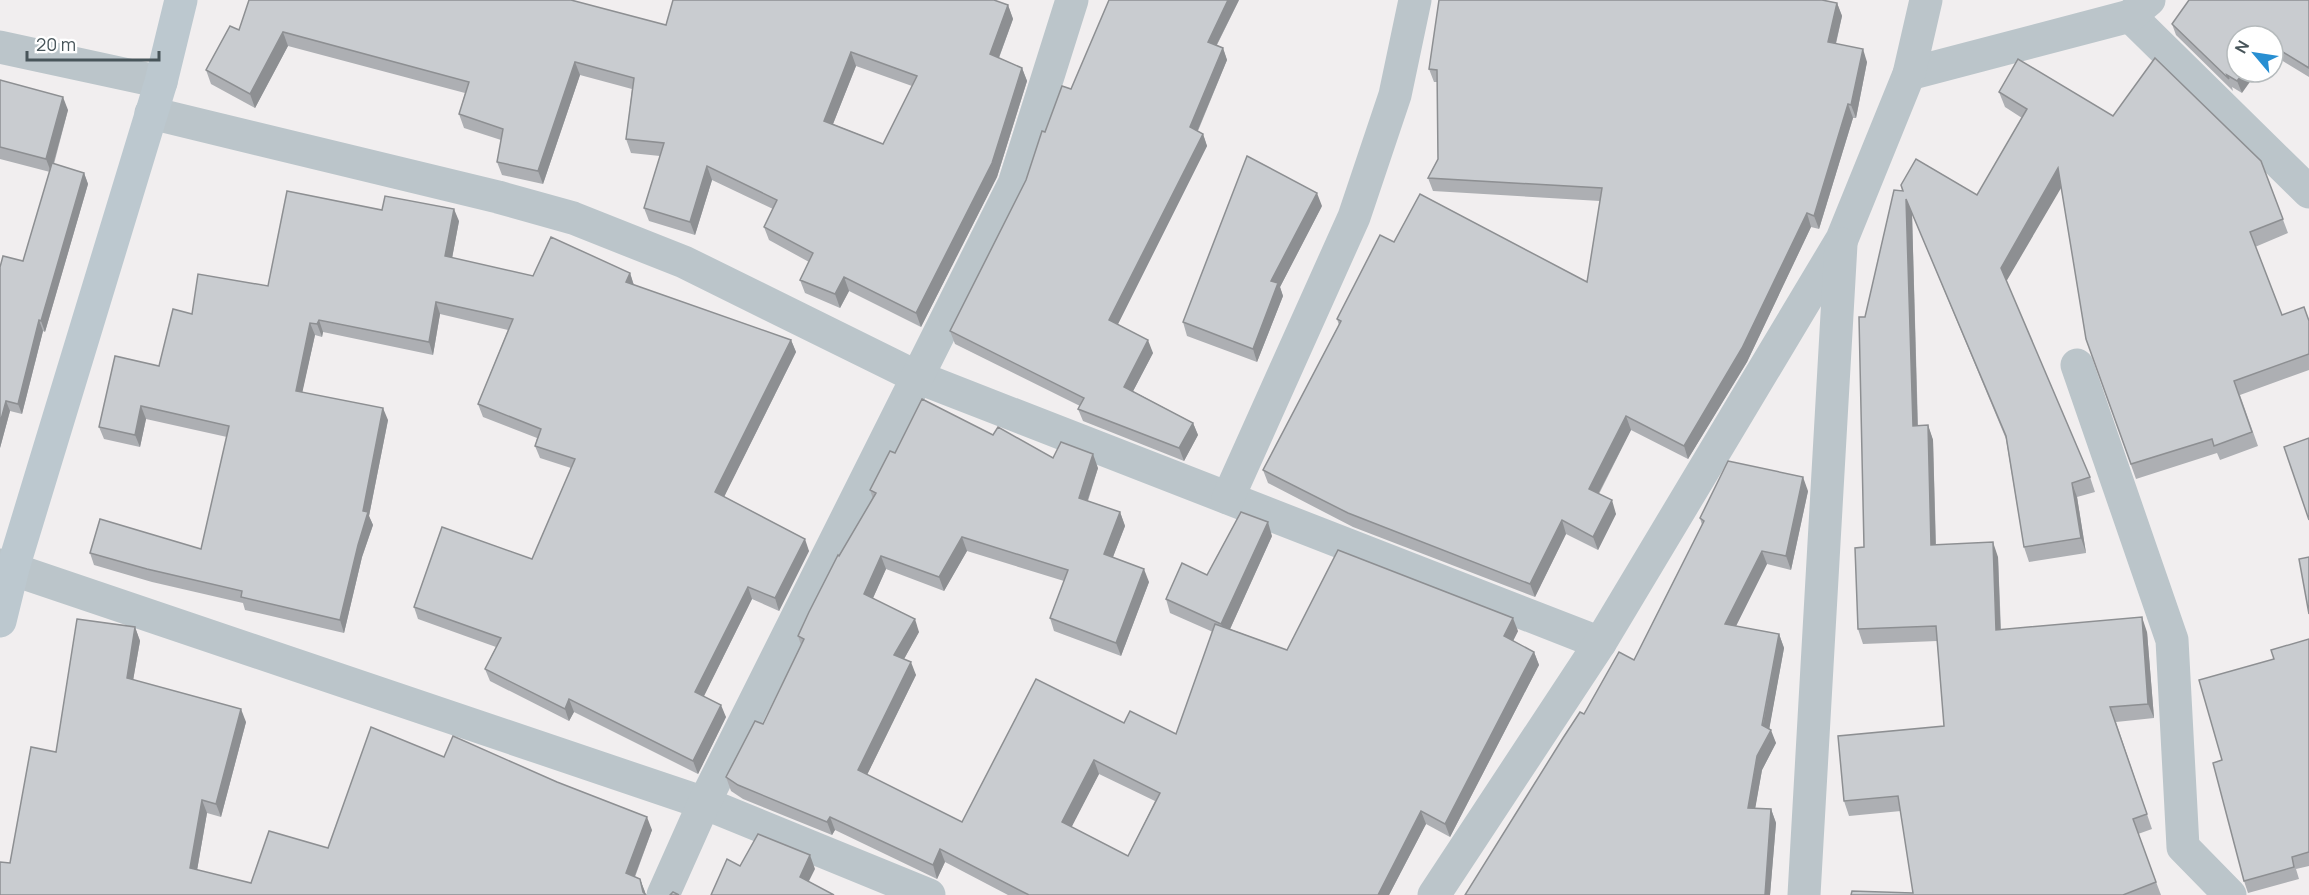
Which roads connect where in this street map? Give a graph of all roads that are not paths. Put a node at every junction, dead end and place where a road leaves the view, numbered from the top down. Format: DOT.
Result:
graph roads {
  1 [pos="181,0"];
  2 [pos="1072,0"];
  3 [pos="1415,0"];
  4 [pos="1926,0"];
  5 [pos="2140,8"];
  6 [pos="0,47"];
  7 [pos="1909,74"];
  8 [pos="162,82"];
  9 [pos="151,113"];
  10 [pos="2309,192"];
  11 [pos="1842,239"];
  12 [pos="2077,365"];
  13 [pos="917,377"];
  14 [pos="1228,498"];
  15 [pos="7,567"];
  16 [pos="0,621"];
  17 [pos="1600,643"];
  18 [pos="704,803"];
  19 [pos="663,895"];
  20 [pos="929,895"];
  21 [pos="1434,895"];
  22 [pos="1804,895"];
  23 [pos="2230,895"];
  1 -- 8 [label="street"];
  2 -- 13 [label="street"];
  3 -- 14 [label="street"];
  4 -- 7 [label="street"];
  5 -- 7 [label="street"];
  5 -- 10 [label="street"];
  6 -- 8 [label="street"];
  7 -- 11 [label="street"];
  8 -- 9 [label="street"];
  9 -- 13 [label="street"];
  9 -- 15 [label="street"];
  11 -- 17 [label="street"];
  11 -- 22 [label="street"];
  12 -- 23 [label="street"];
  13 -- 14 [label="street"];
  13 -- 18 [label="street"];
  14 -- 17 [label="street"];
  15 -- 16 [label="street"];
  15 -- 18 [label="street"];
  17 -- 21 [label="street"];
  18 -- 19 [label="street"];
  18 -- 20 [label="street"];
}
